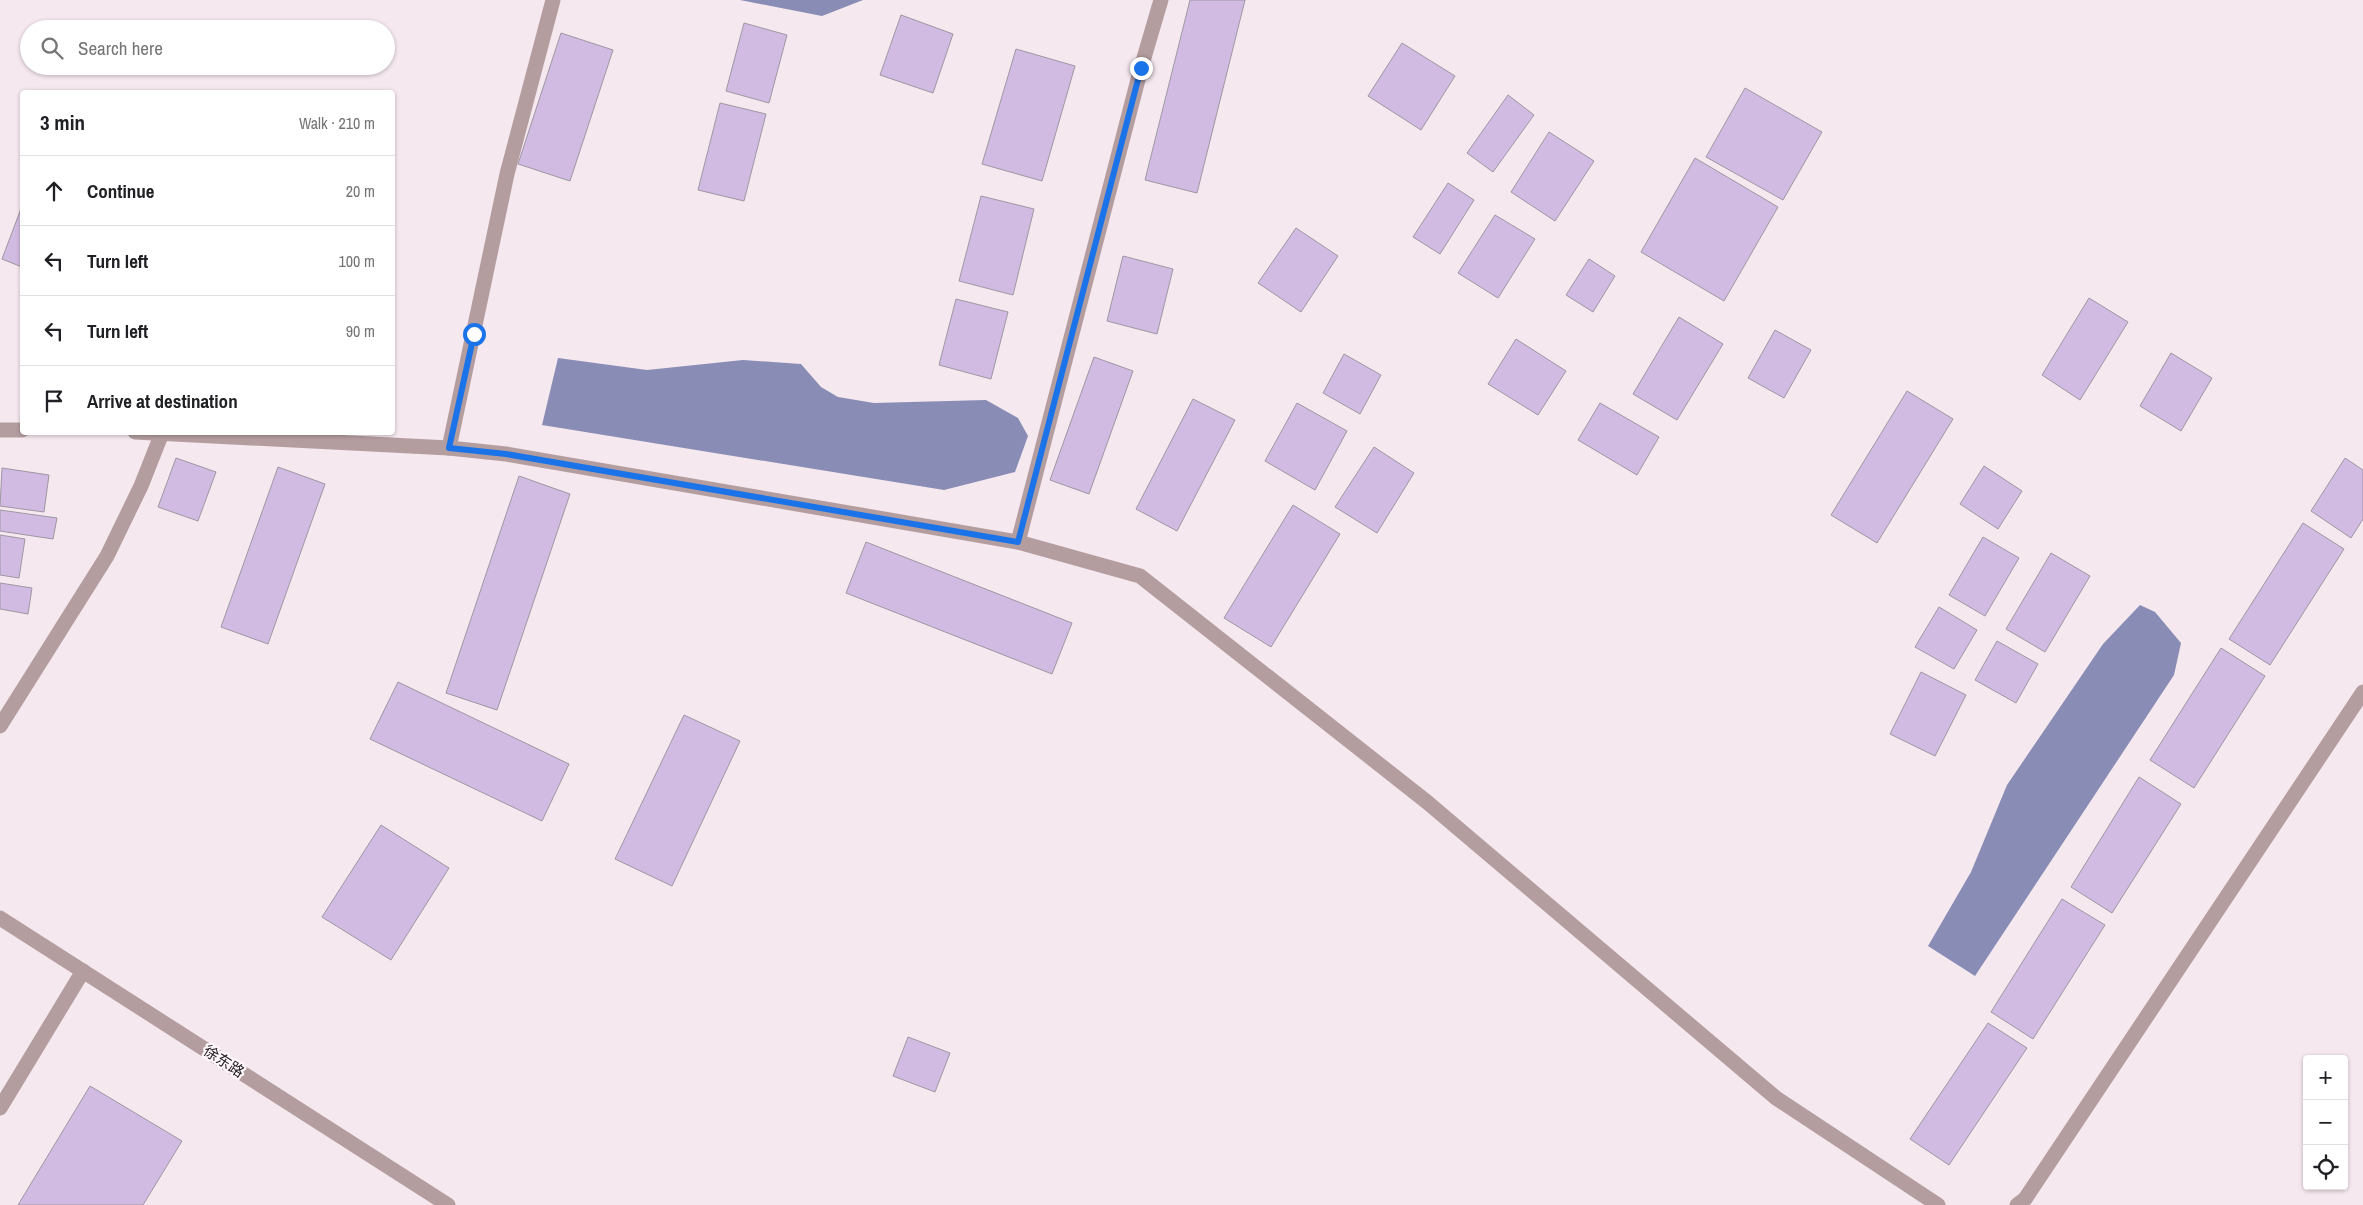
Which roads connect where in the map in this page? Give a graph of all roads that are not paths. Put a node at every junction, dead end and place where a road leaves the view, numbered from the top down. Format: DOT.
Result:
graph roads {
  1 [pos="553,0"];
  2 [pos="1161,0"];
  3 [pos="0,430"];
  4 [pos="20,430"];
  5 [pos="161,435"];
  6 [pos="200,435"];
  7 [pos="449,448"];
  8 [pos="1018,542"];
  9 [pos="2363,692"];
  10 [pos="0,726"];
  11 [pos="0,918"];
  12 [pos="83,971"];
  13 [pos="0,1108"];
  14 [pos="448,1205"];
  15 [pos="1938,1205"];
  16 [pos="2017,1205"];
  1 -- 7 [label="street"];
  2 -- 8 [label="street"];
  3 -- 4 [label="street"];
  5 -- 10 [label="street"];
  6 -- 7 [label="street"];
  7 -- 8 [label="street"];
  8 -- 15 [label="street"];
  9 -- 16 [label="street"];
  11 -- 12 [label="street, 徐东路"];
  12 -- 13 [label="street"];
  12 -- 14 [label="street, 徐东路"];
}
